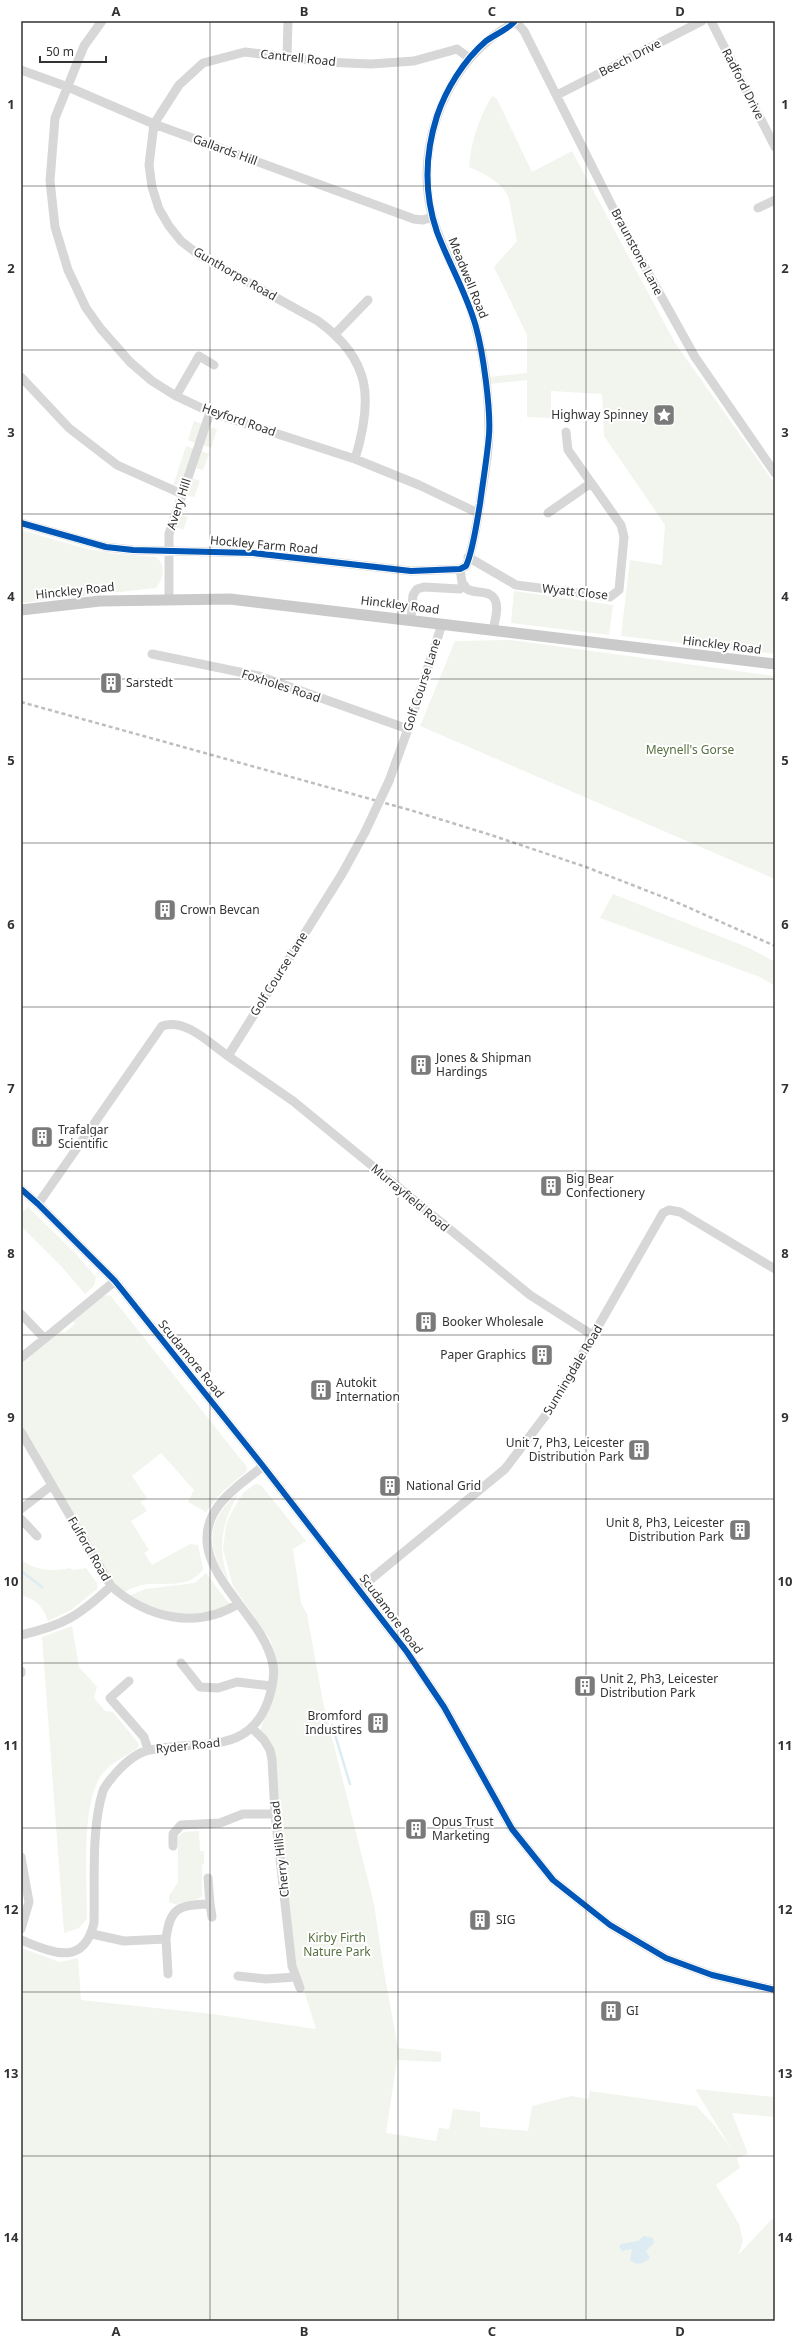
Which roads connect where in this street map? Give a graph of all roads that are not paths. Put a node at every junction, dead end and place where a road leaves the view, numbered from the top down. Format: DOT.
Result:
graph roads {
  1 [pos="102,21"];
  2 [pos="288,21"];
  3 [pos="702,21"];
  4 [pos="711,21"];
  5 [pos="515,22"];
  6 [pos="287,57"];
  7 [pos="469,58"];
  8 [pos="21,70"];
  9 [pos="68,87"];
  10 [pos="557,95"];
  11 [pos="154,124"];
  12 [pos="775,148"];
  13 [pos="775,200"];
  14 [pos="758,208"];
  15 [pos="432,217"];
  16 [pos="368,300"];
  17 [pos="335,334"];
  18 [pos="214,365"];
  19 [pos="21,377"];
  20 [pos="176,396"];
  21 [pos="210,412"];
  22 [pos="566,432"];
  23 [pos="355,459"];
  24 [pos="773,466"];
  25 [pos="590,483"];
  26 [pos="182,494"];
  27 [pos="548,513"];
  28 [pos="478,514"];
  29 [pos="21,523"];
  30 [pos="168,551"];
  31 [pos="468,557"];
  32 [pos="460,569"];
  33 [pos="464,586"];
  34 [pos="169,598"];
  35 [pos="21,610"];
  36 [pos="411,619"];
  37 [pos="442,624"];
  38 [pos="493,630"];
  39 [pos="152,654"];
  40 [pos="775,664"];
  41 [pos="408,729"];
  42 [pos="228,1056"];
  43 [pos="21,1189"];
  44 [pos="38,1204"];
  45 [pos="775,1269"];
  46 [pos="114,1281"];
  47 [pos="21,1314"];
  48 [pos="594,1336"];
  49 [pos="44,1338"];
  50 [pos="21,1358"];
  51 [pos="21,1432"];
  52 [pos="263,1466"];
  53 [pos="52,1485"];
  54 [pos="21,1509"];
  55 [pos="21,1518"];
  56 [pos="37,1536"];
  57 [pos="111,1586"];
  58 [pos="359,1589"];
  59 [pos="238,1604"];
  60 [pos="21,1635"];
  61 [pos="181,1663"];
  62 [pos="129,1681"];
  63 [pos="272,1686"];
  64 [pos="252,1728"];
  65 [pos="148,1750"];
  66 [pos="275,1814"];
  67 [pos="173,1846"];
  68 [pos="21,1857"];
  69 [pos="208,1878"];
  70 [pos="210,1904"];
  71 [pos="212,1917"];
  72 [pos="21,1929"];
  73 [pos="92,1934"];
  74 [pos="166,1939"];
  75 [pos="21,1940"];
  76 [pos="168,1974"];
  77 [pos="238,1976"];
  78 [pos="296,1977"];
  79 [pos="300,1988"];
  80 [pos="775,1990"];
  1 -- 9 [label="street, Heyford Road"];
  2 -- 6 [label="street"];
  3 -- 10 [label="street, Beech Drive"];
  4 -- 12 [label="street, Radford Drive"];
  5 -- 7 [label="street, Meadwell Road"];
  5 -- 10 [label="street, Braunstone Lane"];
  6 -- 7 [label="street, Cantrell Road"];
  6 -- 11 [label="street, Cantrell Road"];
  7 -- 15 [label="street, Meadwell Road"];
  8 -- 9 [label="street, Gallards Hill"];
  9 -- 11 [label="street, Gallards Hill"];
  9 -- 20 [label="street, Heyford Road"];
  10 -- 24 [label="street, Braunstone Lane"];
  11 -- 15 [label="street, Gallards Hill"];
  11 -- 17 [label="street, Gunthorpe Road"];
  13 -- 14 [label="street"];
  15 -- 28 [label="street, Meadwell Road"];
  16 -- 17 [label="street"];
  17 -- 23 [label="street, Gunthorpe Road"];
  18 -- 20 [label="street"];
  19 -- 26 [label="street"];
  20 -- 21 [label="street, Heyford Road"];
  21 -- 23 [label="street, Heyford Road"];
  21 -- 26 [label="street, Avery Hill"];
  22 -- 25 [label="street, Wyatt Close"];
  23 -- 28 [label="street, Heyford Road"];
  25 -- 27 [label="street"];
  25 -- 31 [label="street, Wyatt Close"];
  26 -- 30 [label="street, Avery Hill"];
  28 -- 31 [label="street, Meadwell Road"];
  29 -- 30 [label="street, Hockley Farm Road"];
  30 -- 32 [label="street, Hockley Farm Road"];
  30 -- 34 [label="street, Avery Hill"];
  31 -- 32 [label="street, Meadwell Road"];
  32 -- 33 [label="street"];
  33 -- 36 [label="street"];
  33 -- 38 [label="street"];
  34 -- 35 [label="main road, Hinckley Road"];
  34 -- 36 [label="main road, Hinckley Road"];
  36 -- 37 [label="main road, Hinckley Road"];
  37 -- 38 [label="main road, Hinckley Road"];
  37 -- 41 [label="street, Golf Course Lane"];
  38 -- 40 [label="main road, Hinckley Road"];
  39 -- 41 [label="street, Foxholes Road"];
  41 -- 42 [label="street, Golf Course Lane, bridge"];
  42 -- 44 [label="street"];
  42 -- 48 [label="street, Murrayfield Road"];
  43 -- 44 [label="street, Scudamore Road"];
  44 -- 46 [label="street, Scudamore Road"];
  45 -- 48 [label="street, Sunningdale Road"];
  46 -- 49 [label="street"];
  46 -- 52 [label="street, Scudamore Road"];
  47 -- 49 [label="street"];
  48 -- 58 [label="street, Sunningdale Road"];
  49 -- 50 [label="street"];
  51 -- 53 [label="street, Fulford Road"];
  52 -- 58 [label="street, Scudamore Road"];
  52 -- 59 [label="street, Ryder Road"];
  53 -- 54 [label="street"];
  53 -- 57 [label="street, Fulford Road"];
  55 -- 56 [label="street"];
  57 -- 59 [label="street, Fulford Road"];
  57 -- 60 [label="street"];
  58 -- 80 [label="street, Scudamore Road"];
  59 -- 63 [label="street, Ryder Road"];
  61 -- 63 [label="street"];
  62 -- 65 [label="street"];
  63 -- 64 [label="street, Ryder Road"];
  64 -- 65 [label="street, Ryder Road"];
  64 -- 66 [label="street, Cherry Hills Road"];
  65 -- 73 [label="street, Ryder Road"];
  66 -- 67 [label="street"];
  66 -- 78 [label="street, Cherry Hills Road"];
  68 -- 72 [label="street"];
  69 -- 70 [label="street"];
  70 -- 71 [label="street"];
  70 -- 74 [label="street"];
  73 -- 74 [label="street"];
  73 -- 75 [label="street"];
  74 -- 76 [label="street"];
  77 -- 78 [label="street"];
  78 -- 79 [label="street, Cherry Hills Road"];
}
